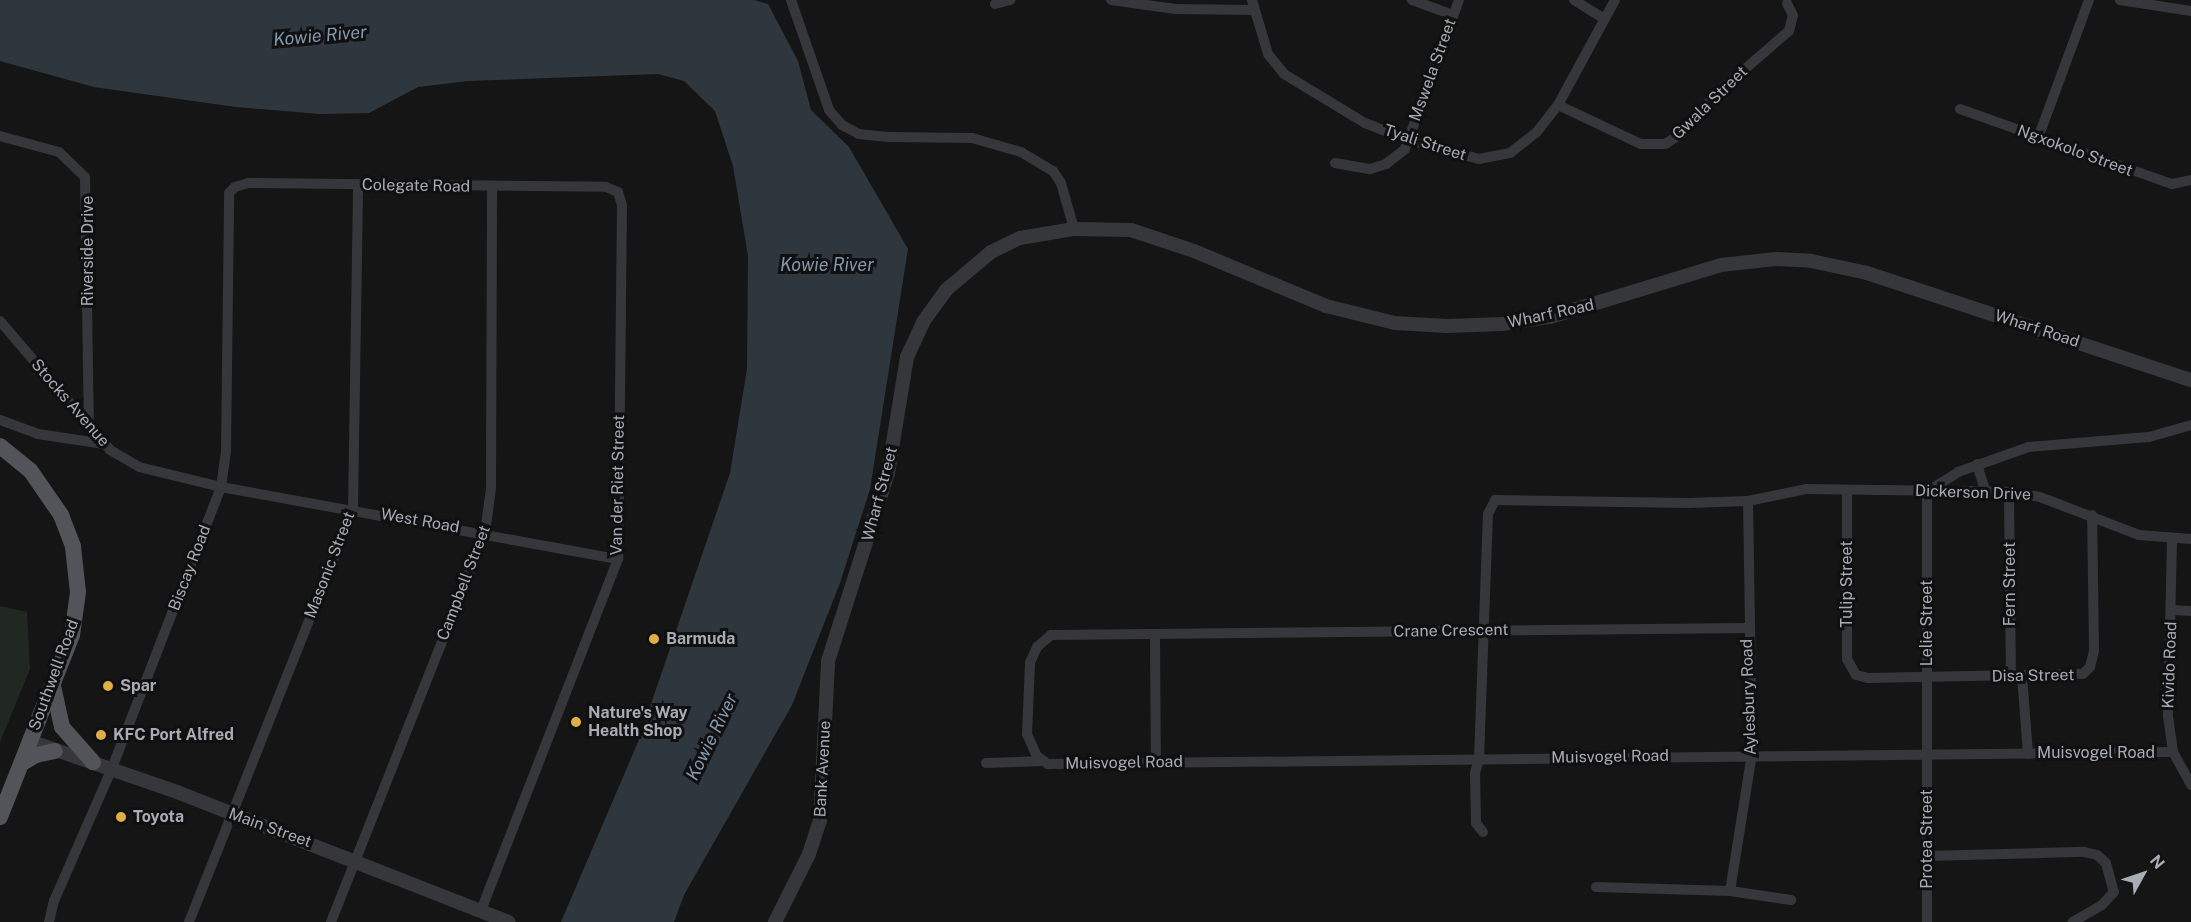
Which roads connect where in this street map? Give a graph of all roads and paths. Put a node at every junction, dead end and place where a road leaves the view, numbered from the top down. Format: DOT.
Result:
graph roads {
  1 [pos="791,0"];
  2 [pos="1010,0"];
  3 [pos="1111,0"];
  4 [pos="1412,0"];
  5 [pos="1459,0"];
  6 [pos="1574,0"];
  7 [pos="1614,0"];
  8 [pos="2089,0"];
  9 [pos="2120,0"];
  10 [pos="1785,1"];
  11 [pos="995,4"];
  12 [pos="1253,5"];
  13 [pos="2191,11"];
  14 [pos="1453,15"];
  15 [pos="1604,18"];
  16 [pos="1558,105"];
  17 [pos="1960,109"];
  18 [pos="0,135"];
  19 [pos="2038,138"];
  20 [pos="1408,140"];
  21 [pos="1335,163"];
  22 [pos="2191,180"];
  23 [pos="358,185"];
  24 [pos="606,187"];
  25 [pos="492,188"];
  26 [pos="230,193"];
  27 [pos="1074,229"];
  28 [pos="0,321"];
  29 [pos="913,341"];
  30 [pos="2191,380"];
  31 [pos="0,420"];
  32 [pos="88,424"];
  33 [pos="2191,425"];
  34 [pos="105,444"];
  35 [pos="0,446"];
  36 [pos="1977,464"];
  37 [pos="221,487"];
  38 [pos="1847,491"];
  39 [pos="1927,491"];
  40 [pos="1985,491"];
  41 [pos="2009,492"];
  42 [pos="1748,501"];
  43 [pos="353,509"];
  44 [pos="2092,515"];
  45 [pos="485,533"];
  46 [pos="2191,539"];
  47 [pos="2172,540"];
  48 [pos="618,559"];
  49 [pos="2172,610"];
  50 [pos="2191,611"];
  51 [pos="1748,628"];
  52 [pos="1481,631"];
  53 [pos="1155,634"];
  54 [pos="832,644"];
  55 [pos="1856,675"];
  56 [pos="2016,676"];
  57 [pos="1926,677"];
  58 [pos="53,686"];
  59 [pos="30,741"];
  60 [pos="55,750"];
  61 [pos="2173,752"];
  62 [pos="2028,753"];
  63 [pos="1752,754"];
  64 [pos="1927,755"];
  65 [pos="1479,759"];
  66 [pos="93,762"];
  67 [pos="22,763"];
  68 [pos="986,763"];
  69 [pos="1045,763"];
  70 [pos="1156,763"];
  71 [pos="111,768"];
  72 [pos="2191,785"];
  73 [pos="231,814"];
  74 [pos="0,817"];
  75 [pos="1483,832"];
  76 [pos="1926,856"];
  77 [pos="355,860"];
  78 [pos="1596,887"];
  79 [pos="1730,891"];
  80 [pos="1791,900"];
  81 [pos="478,916"];
  82 [pos="50,922"];
  83 [pos="189,922"];
  84 [pos="331,922"];
  85 [pos="508,922"];
  86 [pos="775,922"];
  87 [pos="1927,922"];
  88 [pos="2072,922"];
  1 -- 27 [label="street"];
  2 -- 11 [label="street"];
  3 -- 12 [label="street"];
  4 -- 14 [label="street"];
  5 -- 14 [label="street, Mswela Street"];
  6 -- 15 [label="street"];
  7 -- 15 [label="street, Tyali Street"];
  8 -- 19 [label="street"];
  9 -- 13 [label="street"];
  10 -- 16 [label="street, Gwala Street"];
  12 -- 20 [label="street, Tyali Street"];
  14 -- 20 [label="street, Mswela Street"];
  15 -- 16 [label="street, Tyali Street"];
  16 -- 20 [label="street, Tyali Street"];
  17 -- 19 [label="street, Ngxokolo Street"];
  18 -- 32 [label="street, Riverside Drive"];
  19 -- 22 [label="street, Ngxokolo Street"];
  20 -- 21 [label="street"];
  23 -- 25 [label="street, Colegate Road"];
  23 -- 26 [label="street, Colegate Road"];
  23 -- 43 [label="street, Masonic Street"];
  24 -- 25 [label="street, Colegate Road"];
  24 -- 48 [label="street, Van der Riet Street"];
  25 -- 45 [label="street, Campbell Street"];
  26 -- 37 [label="street, Biscay Road"];
  27 -- 29 [label="street, Wharf Road"];
  27 -- 30 [label="street, Wharf Road"];
  28 -- 32 [label="street, Stocks Avenue"];
  29 -- 54 [label="street, Wharf Street"];
  31 -- 34 [label="street"];
  32 -- 34 [label="street, Stocks Avenue"];
  33 -- 36 [label="street"];
  34 -- 37 [label="street, Stocks Avenue"];
  35 -- 58 [label="main road, Southwell Road"];
  36 -- 39 [label="street"];
  36 -- 40 [label="street"];
  37 -- 43 [label="street, West Road"];
  37 -- 71 [label="street, Biscay Road"];
  38 -- 39 [label="street, Dickerson Drive"];
  38 -- 42 [label="street, Dickerson Drive"];
  38 -- 55 [label="street, Tulip Street"];
  39 -- 40 [label="street, Dickerson Drive"];
  39 -- 57 [label="street, Lelie Street"];
  40 -- 41 [label="street, Dickerson Drive"];
  41 -- 44 [label="street, Dickerson Drive"];
  41 -- 56 [label="street, Fern Street"];
  42 -- 51 [label="street, Aylesbury Road"];
  42 -- 52 [label="street, Dickerson Drive"];
  43 -- 45 [label="street, West Road"];
  43 -- 73 [label="street, Masonic Street"];
  44 -- 47 [label="street, Dickerson Drive"];
  44 -- 56 [label="street, Disa Street"];
  45 -- 48 [label="street, West Road"];
  45 -- 77 [label="street, Campbell Street"];
  46 -- 47 [label="street, Dickerson Drive"];
  47 -- 49 [label="street, Kivido Road"];
  48 -- 81 [label="street, Van der Riet Street"];
  49 -- 50 [label="street"];
  49 -- 61 [label="street, Kivido Road"];
  51 -- 52 [label="street, Crane Crescent"];
  51 -- 63 [label="street, Aylesbury Road"];
  52 -- 53 [label="street, Crane Crescent"];
  52 -- 65 [label="street"];
  53 -- 69 [label="street, Crane Crescent"];
  53 -- 70 [label="street"];
  54 -- 86 [label="street, Bank Avenue"];
  55 -- 57 [label="street, Disa Street"];
  56 -- 57 [label="street, Disa Street"];
  56 -- 62 [label="street, Fern Street"];
  57 -- 64 [label="street, Lelie Street"];
  58 -- 59 [label="main road, Southwell Road"];
  58 -- 66 [label="main road"];
  59 -- 60 [label="street, Main Street"];
  59 -- 67 [label="main road, Southwell Road"];
  60 -- 66 [label="street, Main Street"];
  60 -- 67 [label="main road"];
  61 -- 62 [label="street, Muisvogel Road"];
  61 -- 72 [label="street, Kivido Road"];
  62 -- 64 [label="street, Muisvogel Road"];
  63 -- 64 [label="street, Muisvogel Road"];
  63 -- 65 [label="street, Muisvogel Road"];
  63 -- 79 [label="street, Aylesbury Road"];
  64 -- 76 [label="street, Protea Street"];
  65 -- 70 [label="street, Muisvogel Road"];
  65 -- 75 [label="street"];
  66 -- 71 [label="street, Main Street"];
  67 -- 74 [label="main road, Southwell Road"];
  68 -- 69 [label="street, Muisvogel Road"];
  69 -- 70 [label="street, Muisvogel Road"];
  71 -- 73 [label="street, Main Street"];
  71 -- 82 [label="street, Biscay Road"];
  73 -- 77 [label="street, Main Street"];
  73 -- 83 [label="street, Masonic Street"];
  76 -- 87 [label="street, Protea Street"];
  76 -- 88 [label="street"];
  77 -- 81 [label="street, Main Street"];
  77 -- 84 [label="street, Campbell Street"];
  78 -- 79 [label="street"];
  79 -- 80 [label="street"];
  81 -- 85 [label="street, Main Street"];
}
